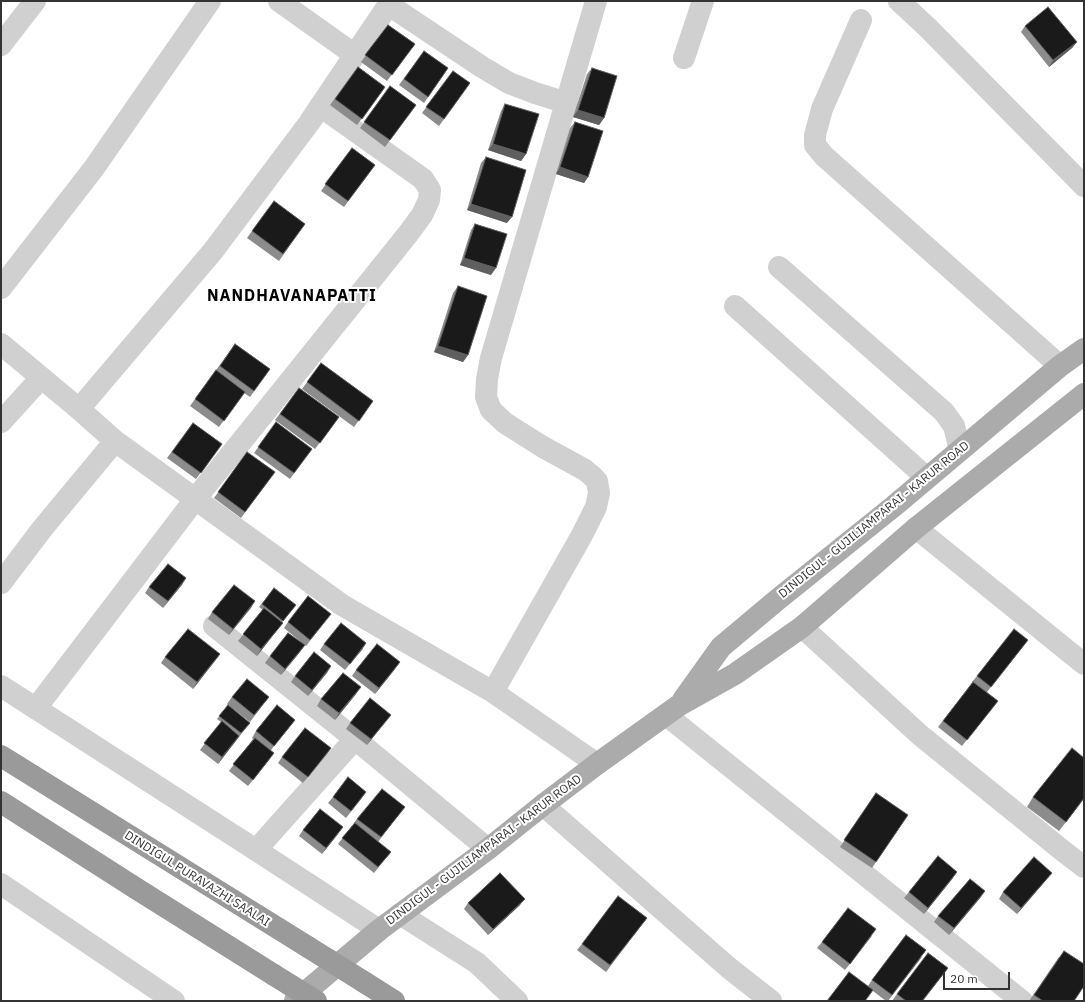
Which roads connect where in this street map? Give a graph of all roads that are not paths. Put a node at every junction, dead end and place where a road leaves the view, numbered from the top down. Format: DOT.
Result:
graph roads {
  1 [pos="35,1"];
  2 [pos="210,1"];
  3 [pos="279,1"];
  4 [pos="596,1"];
  5 [pos="703,1"];
  6 [pos="899,1"];
  7 [pos="390,3"];
  8 [pos="861,20"];
  9 [pos="1,45"];
  10 [pos="355,55"];
  11 [pos="684,58"];
  12 [pos="566,102"];
  13 [pos="320,106"];
  14 [pos="1084,186"];
  15 [pos="779,266"];
  16 [pos="1,288"];
  17 [pos="735,306"];
  18 [pos="1,344"];
  19 [pos="1084,349"];
  20 [pos="1060,366"];
  21 [pos="41,378"];
  22 [pos="1084,394"];
  23 [pos="79,409"];
  24 [pos="1,422"];
  25 [pos="115,441"];
  26 [pos="960,450"];
  27 [pos="927,478"];
  28 [pos="196,498"];
  29 [pos="916,528"];
  30 [pos="1,582"];
  31 [pos="214,626"];
  32 [pos="802,627"];
  33 [pos="1084,664"];
  34 [pos="1,686"];
  35 [pos="493,692"];
  36 [pos="36,708"];
  37 [pos="672,711"];
  38 [pos="355,739"];
  39 [pos="1,756"];
  40 [pos="597,764"];
  41 [pos="1,802"];
  42 [pos="543,805"];
  43 [pos="488,848"];
  44 [pos="256,850"];
  45 [pos="1084,867"];
  46 [pos="1,884"];
  47 [pos="400,914"];
  48 [pos="379,930"];
  49 [pos="174,1001"];
  50 [pos="295,1001"];
  51 [pos="316,1001"];
  52 [pos="394,1001"];
  53 [pos="517,1001"];
  54 [pos="772,1001"];
  55 [pos="1022,1001"];
  1 -- 9 [label="street"];
  2 -- 16 [label="street"];
  3 -- 10 [label="street"];
  4 -- 12 [label="street"];
  5 -- 11 [label="street"];
  6 -- 14 [label="street"];
  7 -- 10 [label="street"];
  7 -- 12 [label="street"];
  8 -- 20 [label="street"];
  10 -- 13 [label="street"];
  12 -- 35 [label="street"];
  13 -- 23 [label="street"];
  13 -- 28 [label="street"];
  15 -- 26 [label="street"];
  17 -- 27 [label="street"];
  18 -- 21 [label="street"];
  19 -- 20 [label="main road, DINDIGUL - GUJILIAMPARAI - KARUR ROAD"];
  20 -- 26 [label="main road, DINDIGUL - GUJILIAMPARAI - KARUR ROAD"];
  21 -- 23 [label="street"];
  21 -- 24 [label="street"];
  22 -- 29 [label="main road, DINDIGUL - GUJILIAMPARAI - KARUR ROAD"];
  23 -- 25 [label="street"];
  25 -- 28 [label="street"];
  25 -- 30 [label="street"];
  26 -- 27 [label="main road, DINDIGUL - GUJILIAMPARAI - KARUR ROAD"];
  27 -- 37 [label="main road, DINDIGUL - GUJILIAMPARAI - KARUR ROAD"];
  28 -- 35 [label="street"];
  28 -- 36 [label="street"];
  29 -- 32 [label="main road, DINDIGUL - GUJILIAMPARAI - KARUR ROAD"];
  29 -- 33 [label="street"];
  31 -- 38 [label="street"];
  32 -- 37 [label="main road, DINDIGUL - GUJILIAMPARAI - KARUR ROAD"];
  32 -- 45 [label="street"];
  34 -- 36 [label="street"];
  35 -- 40 [label="street"];
  36 -- 44 [label="street"];
  37 -- 40 [label="main road, DINDIGUL - GUJILIAMPARAI - KARUR ROAD"];
  37 -- 55 [label="street"];
  38 -- 43 [label="street"];
  38 -- 44 [label="street"];
  39 -- 52 [label="highway, DINDIGUL PURAVAZHI SAALAI, bridge"];
  40 -- 42 [label="main road, DINDIGUL - GUJILIAMPARAI - KARUR ROAD"];
  41 -- 51 [label="highway, bridge"];
  42 -- 43 [label="main road, DINDIGUL - GUJILIAMPARAI - KARUR ROAD"];
  42 -- 54 [label="street"];
  43 -- 47 [label="main road, DINDIGUL - GUJILIAMPARAI - KARUR ROAD"];
  44 -- 48 [label="street"];
  46 -- 49 [label="street"];
  47 -- 48 [label="main road, DINDIGUL - GUJILIAMPARAI - KARUR ROAD"];
  47 -- 53 [label="street"];
  48 -- 50 [label="main road, DINDIGUL - GUJILIAMPARAI - KARUR ROAD"];
}
